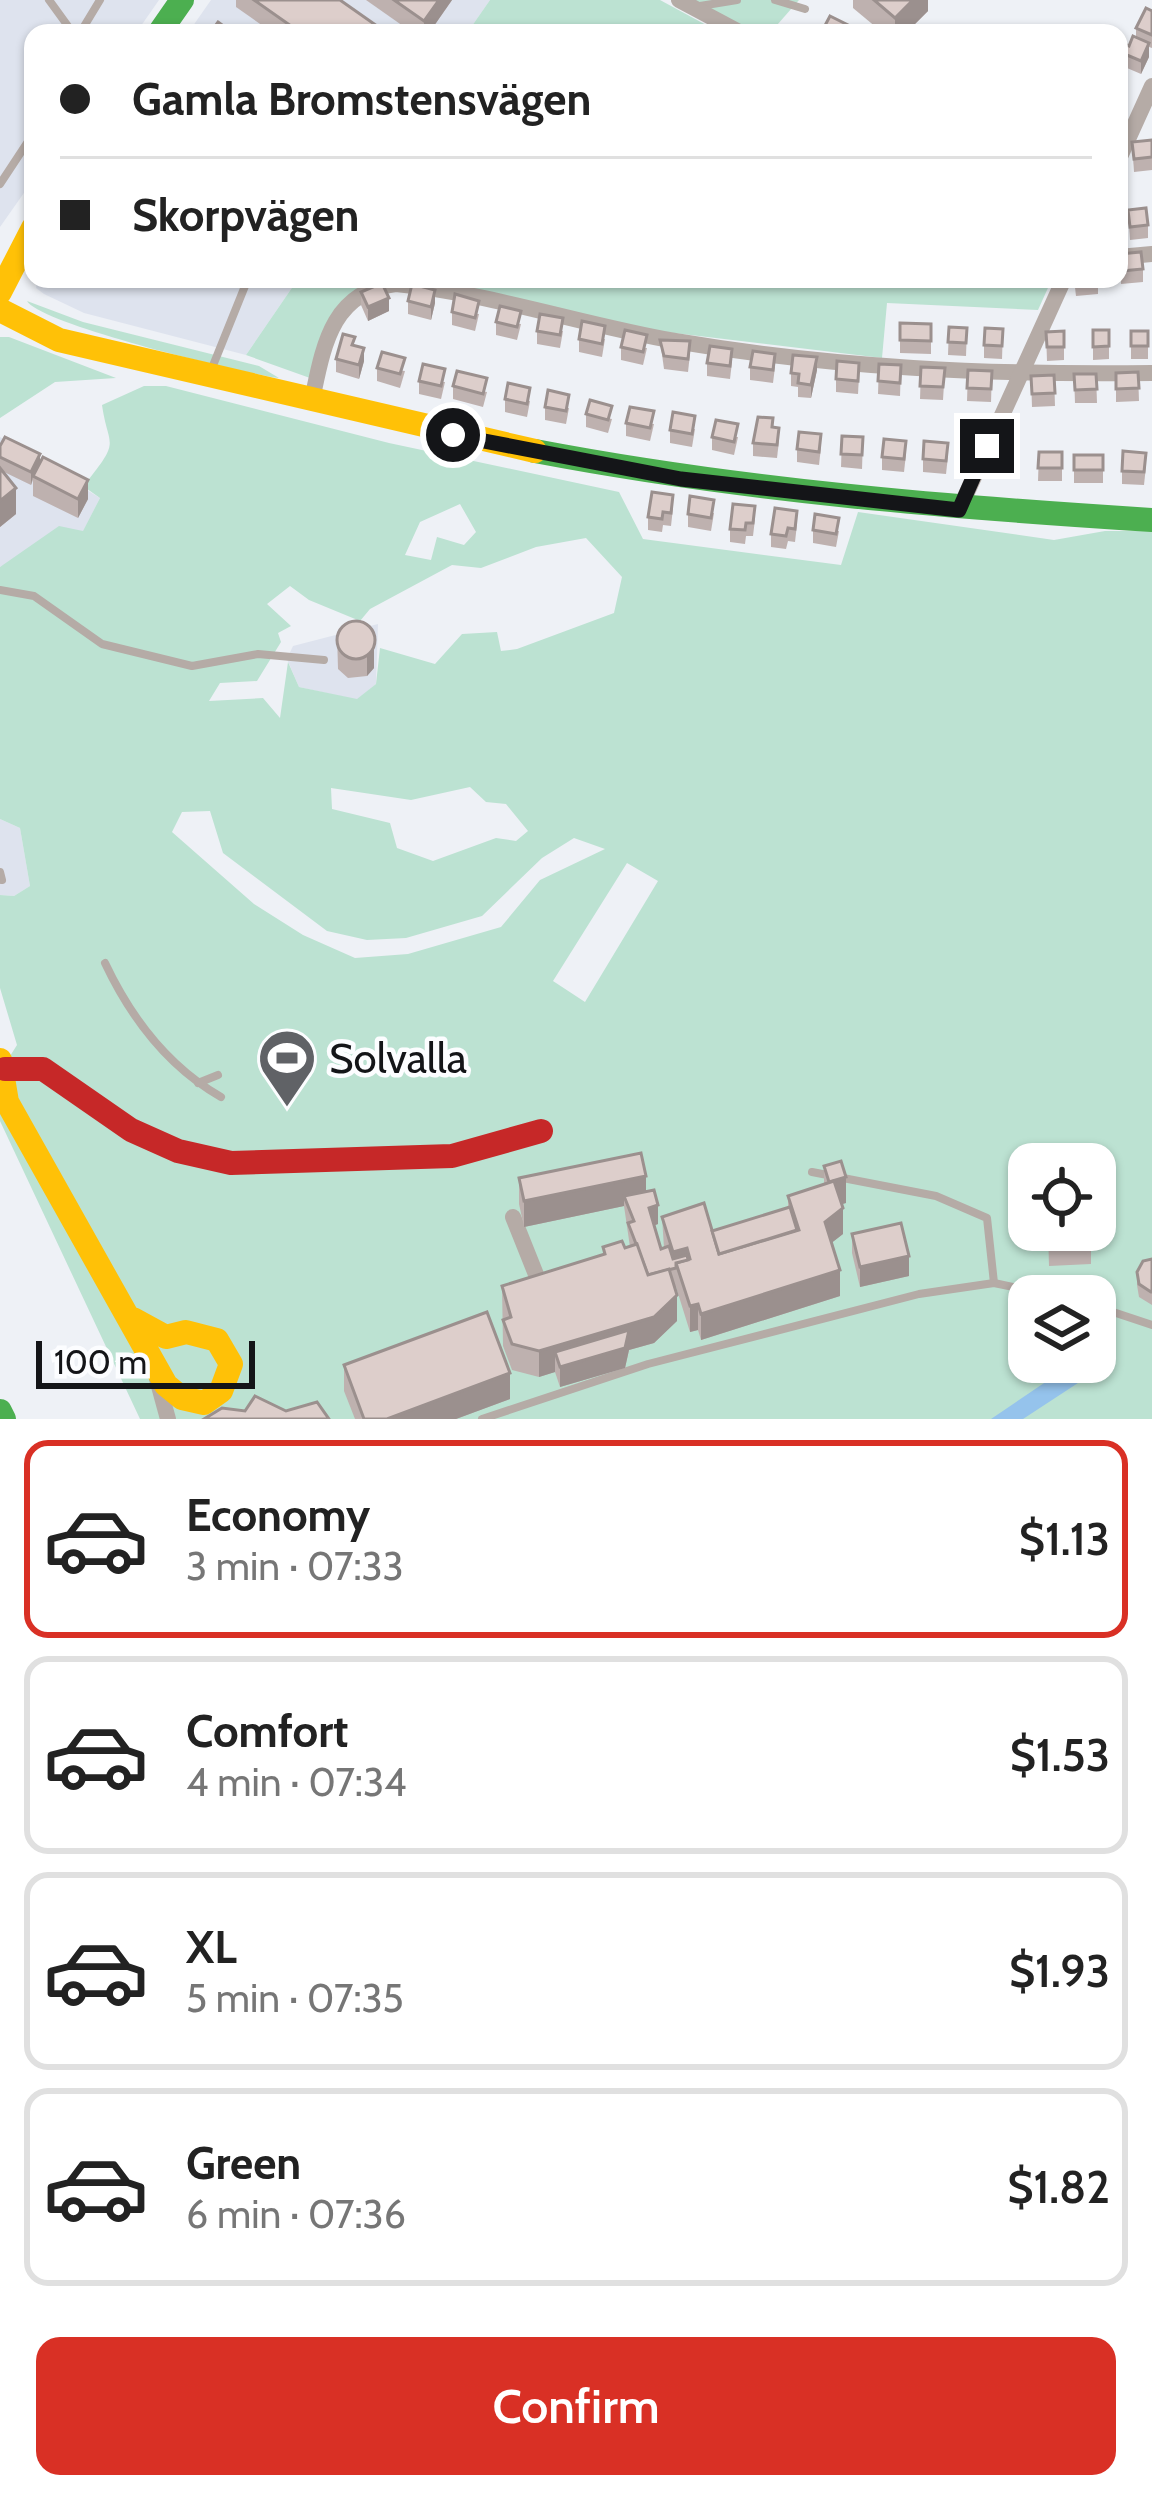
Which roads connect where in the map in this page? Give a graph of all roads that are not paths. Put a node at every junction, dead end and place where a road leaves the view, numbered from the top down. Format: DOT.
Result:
graph roads {
  1 [pos="49,0"];
  2 [pos="736,0"];
  3 [pos="775,0"];
  4 [pos="686,4"];
  5 [pos="805,9"];
  6 [pos="69,24"];
  7 [pos="724,24"];
  8 [pos="1152,86"];
  9 [pos="1145,119"];
  10 [pos="1128,145"];
  11 [pos="24,148"];
  12 [pos="0,184"];
  13 [pos="24,227"];
  14 [pos="24,245"];
  15 [pos="0,260"];
  16 [pos="244,288"];
  17 [pos="382,288"];
  18 [pos="417,288"];
  19 [pos="1060,288"];
  20 [pos="0,292"];
  21 [pos="0,310"];
  22 [pos="1152,373"];
  23 [pos="209,374"];
  24 [pos="1019,375"];
  25 [pos="312,400"];
  26 [pos="959,510"];
  27 [pos="1152,520"];
  28 [pos="0,590"];
  29 [pos="324,660"];
  30 [pos="105,963"];
  31 [pos="2,1065"];
  32 [pos="218,1075"];
  33 [pos="197,1083"];
  34 [pos="221,1096"];
  35 [pos="541,1131"];
  36 [pos="812,1172"];
  37 [pos="513,1216"];
  38 [pos="994,1283"];
  39 [pos="1008,1286"];
  40 [pos="545,1298"];
  41 [pos="1116,1313"];
  42 [pos="133,1319"];
  43 [pos="1152,1324"];
  44 [pos="154,1367"];
  45 [pos="0,1411"];
  46 [pos="4,1419"];
  47 [pos="168,1419"];
  48 [pos="482,1419"];
  1 -- 6 [label="lane"];
  2 -- 4 [label="lane"];
  3 -- 5 [label="lane"];
  4 -- 7 [label="street"];
  8 -- 9 [label="street"];
  9 -- 10 [label="street"];
  11 -- 12 [label="lane"];
  13 -- 15 [label="street"];
  14 -- 20 [label="street"];
  16 -- 23 [label="lane"];
  17 -- 25 [label="street"];
  18 -- 24 [label="street"];
  19 -- 24 [label="street"];
  21 -- 23 [label="street"];
  22 -- 24 [label="street"];
  23 -- 25 [label="street"];
  24 -- 26 [label="street"];
  25 -- 26 [label="street"];
  26 -- 27 [label="street"];
  28 -- 29 [label="lane"];
  30 -- 33 [label="lane"];
  31 -- 35 [label="street"];
  31 -- 42 [label="street"];
  32 -- 33 [label="lane"];
  33 -- 34 [label="lane"];
  36 -- 38 [label="lane"];
  37 -- 40 [label="street"];
  38 -- 39 [label="lane"];
  38 -- 48 [label="lane"];
  41 -- 43 [label="lane"];
  42 -- 44 [label="street"];
  42 -- 44 [label="street"];
  44 -- 47 [label="street"];
  45 -- 46 [label="street"];
}
